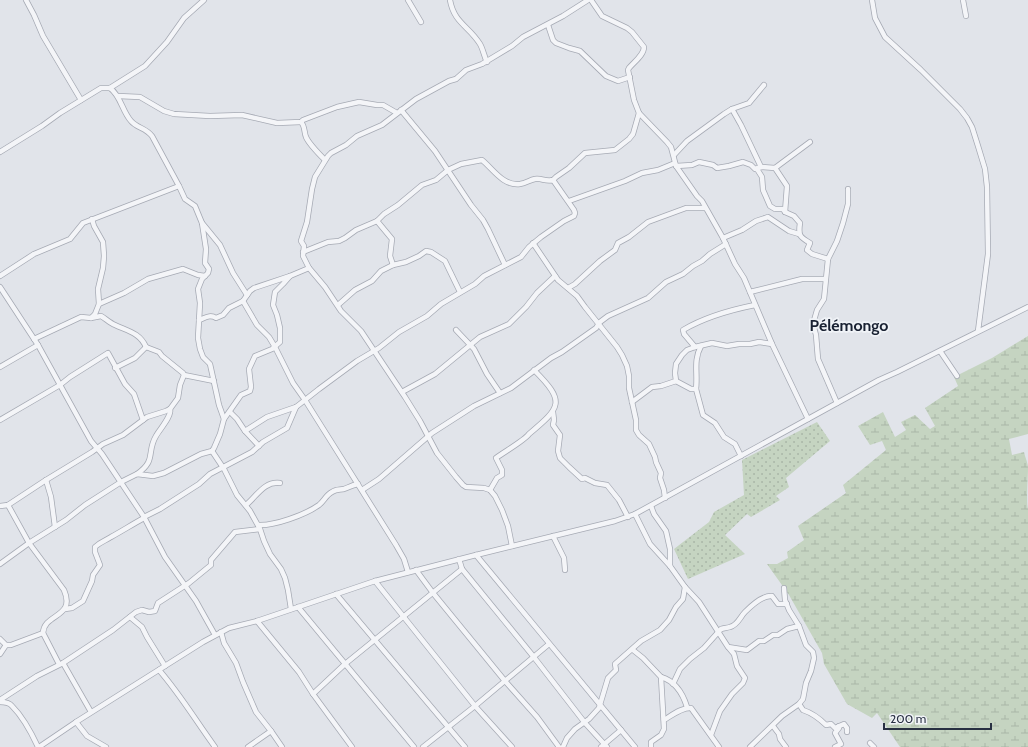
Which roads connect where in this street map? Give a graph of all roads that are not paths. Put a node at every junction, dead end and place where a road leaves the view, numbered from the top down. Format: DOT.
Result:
graph roads {
  1 [pos="26,0"];
  2 [pos="204,0"];
  3 [pos="408,0"];
  4 [pos="450,0"];
  5 [pos="588,0"];
  6 [pos="591,0"];
  7 [pos="872,0"];
  8 [pos="963,0"];
  9 [pos="966,16"];
  10 [pos="421,22"];
  11 [pos="548,25"];
  12 [pos="487,62"];
  13 [pos="630,77"];
  14 [pos="764,85"];
  15 [pos="110,88"];
  16 [pos="118,96"];
  17 [pos="81,100"];
  18 [pos="732,109"];
  19 [pos="399,112"];
  20 [pos="639,113"];
  21 [pos="301,122"];
  22 [pos="810,142"];
  23 [pos="0,152"];
  24 [pos="674,156"];
  25 [pos="325,160"];
  26 [pos="676,164"];
  27 [pos="759,168"];
  28 [pos="775,168"];
  29 [pos="448,170"];
  30 [pos="554,180"];
  31 [pos="179,186"];
  32 [pos="848,189"];
  33 [pos="568,201"];
  34 [pos="705,208"];
  35 [pos="785,212"];
  36 [pos="92,220"];
  37 [pos="377,221"];
  38 [pos="202,223"];
  39 [pos="799,234"];
  40 [pos="724,238"];
  41 [pos="534,243"];
  42 [pos="726,244"];
  43 [pos="303,252"];
  44 [pos="828,259"];
  45 [pos="393,265"];
  46 [pos="505,265"];
  47 [pos="309,268"];
  48 [pos="0,276"];
  49 [pos="205,276"];
  50 [pos="290,276"];
  51 [pos="555,276"];
  52 [pos="825,279"];
  53 [pos="0,287"];
  54 [pos="568,288"];
  55 [pos="460,292"];
  56 [pos="750,292"];
  57 [pos="247,295"];
  58 [pos="243,301"];
  59 [pos="99,304"];
  60 [pos="338,305"];
  61 [pos="755,305"];
  62 [pos="1028,307"];
  63 [pos="91,318"];
  64 [pos="199,320"];
  65 [pos="599,324"];
  66 [pos="456,330"];
  67 [pos="978,331"];
  68 [pos="34,339"];
  69 [pos="772,344"];
  70 [pos="38,345"];
  71 [pos="470,345"];
  72 [pos="701,346"];
  73 [pos="275,347"];
  74 [pos="695,347"];
  75 [pos="146,348"];
  76 [pos="374,351"];
  77 [pos="940,351"];
  78 [pos="0,368"];
  79 [pos="115,368"];
  80 [pos="534,370"];
  81 [pos="184,375"];
  82 [pos="957,376"];
  83 [pos="214,381"];
  84 [pos="676,381"];
  85 [pos="60,385"];
  86 [pos="696,389"];
  87 [pos="402,392"];
  88 [pos="500,393"];
  89 [pos="305,400"];
  90 [pos="632,402"];
  91 [pos="837,403"];
  92 [pos="296,407"];
  93 [pos="170,409"];
  94 [pos="230,412"];
  95 [pos="553,412"];
  96 [pos="224,419"];
  97 [pos="808,419"];
  98 [pos="0,420"];
  99 [pos="143,420"];
  100 [pos="245,431"];
  101 [pos="428,436"];
  102 [pos="259,446"];
  103 [pos="97,448"];
  104 [pos="212,451"];
  105 [pos="741,456"];
  106 [pos="222,467"];
  107 [pos="137,474"];
  108 [pos="46,480"];
  109 [pos="121,482"];
  110 [pos="280,483"];
  111 [pos="358,484"];
  112 [pos="362,490"];
  113 [pos="490,490"];
  114 [pos="665,498"];
  115 [pos="8,505"];
  116 [pos="246,505"];
  117 [pos="0,506"];
  118 [pos="651,506"];
  119 [pos="635,514"];
  120 [pos="144,517"];
  121 [pos="628,517"];
  122 [pos="55,527"];
  123 [pos="259,527"];
  124 [pos="553,536"];
  125 [pos="29,543"];
  126 [pos="512,546"];
  127 [pos="476,555"];
  128 [pos="459,559"];
  129 [pos="0,564"];
  130 [pos="670,566"];
  131 [pos="462,569"];
  132 [pos="416,570"];
  133 [pos="566,570"];
  134 [pos="408,572"];
  135 [pos="374,581"];
  136 [pos="185,585"];
  137 [pos="685,587"];
  138 [pos="784,588"];
  139 [pos="433,593"];
  140 [pos="336,594"];
  141 [pos="787,604"];
  142 [pos="298,607"];
  143 [pos="65,609"];
  144 [pos="291,609"];
  145 [pos="404,616"];
  146 [pos="130,617"];
  147 [pos="257,621"];
  148 [pos="799,626"];
  149 [pos="221,632"];
  150 [pos="42,633"];
  151 [pos="718,633"];
  152 [pos="215,635"];
  153 [pos="0,639"];
  154 [pos="375,640"];
  155 [pos="549,644"];
  156 [pos="6,645"];
  157 [pos="728,647"];
  158 [pos="632,650"];
  159 [pos="0,654"];
  160 [pos="534,656"];
  161 [pos="61,664"];
  162 [pos="345,664"];
  163 [pos="165,666"];
  164 [pos="159,670"];
  165 [pos="661,677"];
  166 [pos="505,681"];
  167 [pos="673,684"];
  168 [pos="312,694"];
  169 [pos="0,701"];
  170 [pos="600,704"];
  171 [pos="799,704"];
  172 [pos="476,706"];
  173 [pos="687,708"];
  174 [pos="91,712"];
  175 [pos="664,720"];
  176 [pos="76,722"];
  177 [pos="585,723"];
  178 [pos="773,726"];
  179 [pos="839,726"];
  180 [pos="449,727"];
  181 [pos="621,730"];
  182 [pos="271,731"];
  183 [pos="847,732"];
  184 [pos="711,735"];
  185 [pos="870,743"];
  186 [pos="604,746"];
  187 [pos="842,746"];
  188 [pos="39,747"];
  189 [pos="106,747"];
  190 [pos="215,747"];
  191 [pos="248,747"];
  192 [pos="282,747"];
  193 [pos="352,747"];
  194 [pos="414,747"];
  195 [pos="424,747"];
  196 [pos="465,747"];
  197 [pos="512,747"];
  198 [pos="559,747"];
  199 [pos="562,747"];
  200 [pos="635,747"];
  201 [pos="652,747"];
  202 [pos="719,747"];
  203 [pos="750,747"];
  204 [pos="786,747"];
  205 [pos="834,747"];
  206 [pos="874,747"];
  1 -- 17 [label="street"];
  2 -- 15 [label="street"];
  3 -- 10 [label="street"];
  4 -- 12 [label="street"];
  5 -- 11 [label="street"];
  6 -- 13 [label="street"];
  7 -- 67 [label="street"];
  8 -- 9 [label="street"];
  11 -- 12 [label="street"];
  11 -- 13 [label="street"];
  12 -- 19 [label="street"];
  13 -- 20 [label="street"];
  14 -- 18 [label="street"];
  15 -- 16 [label="street"];
  15 -- 17 [label="street"];
  16 -- 21 [label="street"];
  16 -- 31 [label="street"];
  17 -- 23 [label="street"];
  18 -- 24 [label="street"];
  18 -- 27 [label="street"];
  19 -- 21 [label="street"];
  19 -- 25 [label="street"];
  19 -- 29 [label="street"];
  20 -- 24 [label="street"];
  20 -- 30 [label="street"];
  21 -- 25 [label="street"];
  22 -- 28 [label="street"];
  24 -- 26 [label="street"];
  25 -- 43 [label="street"];
  26 -- 27 [label="street"];
  26 -- 33 [label="street"];
  26 -- 34 [label="street"];
  27 -- 28 [label="street"];
  27 -- 35 [label="street"];
  28 -- 35 [label="street"];
  29 -- 30 [label="street"];
  29 -- 37 [label="street"];
  29 -- 46 [label="street"];
  30 -- 33 [label="street"];
  31 -- 36 [label="street"];
  31 -- 38 [label="street"];
  32 -- 44 [label="street"];
  33 -- 41 [label="street"];
  34 -- 40 [label="street"];
  34 -- 54 [label="street"];
  35 -- 39 [label="street"];
  36 -- 48 [label="street"];
  36 -- 59 [label="street"];
  37 -- 43 [label="street"];
  37 -- 45 [label="street"];
  38 -- 49 [label="street"];
  38 -- 57 [label="street"];
  39 -- 40 [label="street"];
  39 -- 44 [label="street"];
  40 -- 42 [label="street"];
  41 -- 46 [label="street"];
  41 -- 51 [label="street"];
  42 -- 56 [label="street"];
  42 -- 65 [label="street"];
  43 -- 47 [label="street"];
  44 -- 52 [label="street"];
  45 -- 55 [label="street"];
  45 -- 60 [label="street"];
  46 -- 55 [label="street"];
  47 -- 50 [label="street"];
  47 -- 60 [label="street"];
  49 -- 59 [label="street"];
  49 -- 64 [label="street"];
  50 -- 57 [label="street"];
  50 -- 73 [label="street"];
  51 -- 54 [label="street"];
  51 -- 71 [label="street"];
  52 -- 56 [label="street"];
  52 -- 91 [label="street"];
  53 -- 68 [label="street"];
  54 -- 65 [label="street"];
  55 -- 76 [label="street"];
  56 -- 61 [label="street"];
  57 -- 58 [label="street"];
  58 -- 64 [label="street"];
  58 -- 73 [label="street"];
  59 -- 63 [label="street"];
  60 -- 76 [label="street"];
  61 -- 69 [label="street"];
  61 -- 74 [label="street"];
  62 -- 67 [label="street"];
  63 -- 68 [label="street"];
  63 -- 75 [label="street"];
  64 -- 83 [label="street"];
  65 -- 80 [label="street"];
  65 -- 90 [label="street"];
  66 -- 71 [label="street"];
  67 -- 77 [label="street"];
  68 -- 70 [label="street"];
  69 -- 72 [label="street"];
  69 -- 97 [label="street"];
  70 -- 78 [label="street"];
  70 -- 85 [label="street"];
  71 -- 87 [label="street"];
  71 -- 88 [label="street"];
  72 -- 74 [label="street"];
  72 -- 86 [label="street"];
  73 -- 89 [label="street"];
  73 -- 94 [label="street"];
  74 -- 84 [label="street"];
  75 -- 79 [label="street"];
  75 -- 81 [label="street"];
  76 -- 87 [label="street"];
  76 -- 89 [label="street"];
  77 -- 82 [label="street"];
  77 -- 91 [label="street"];
  79 -- 85 [label="street"];
  79 -- 99 [label="street"];
  80 -- 88 [label="street"];
  80 -- 95 [label="street"];
  81 -- 83 [label="street"];
  81 -- 93 [label="street"];
  83 -- 96 [label="street"];
  84 -- 86 [label="street"];
  84 -- 90 [label="street"];
  85 -- 98 [label="street"];
  85 -- 103 [label="street"];
  86 -- 105 [label="street"];
  87 -- 101 [label="street"];
  88 -- 101 [label="street"];
  89 -- 92 [label="street"];
  89 -- 111 [label="street"];
  90 -- 114 [label="street"];
  91 -- 97 [label="street"];
  92 -- 100 [label="street"];
  92 -- 102 [label="street"];
  93 -- 99 [label="street"];
  93 -- 107 [label="street"];
  94 -- 96 [label="street"];
  94 -- 100 [label="street"];
  95 -- 113 [label="street"];
  95 -- 121 [label="street"];
  96 -- 104 [label="street"];
  97 -- 105 [label="street"];
  99 -- 103 [label="street"];
  100 -- 102 [label="street"];
  101 -- 112 [label="street"];
  101 -- 113 [label="street"];
  102 -- 106 [label="street"];
  103 -- 108 [label="street"];
  103 -- 109 [label="street"];
  104 -- 106 [label="street"];
  104 -- 107 [label="street"];
  105 -- 114 [label="street"];
  106 -- 116 [label="street"];
  106 -- 120 [label="street"];
  107 -- 109 [label="street"];
  108 -- 115 [label="street"];
  108 -- 122 [label="street"];
  109 -- 120 [label="street"];
  109 -- 122 [label="street"];
  110 -- 116 [label="street"];
  111 -- 112 [label="street"];
  111 -- 123 [label="street"];
  112 -- 134 [label="street"];
  113 -- 126 [label="street"];
  114 -- 118 [label="street"];
  115 -- 117 [label="street"];
  115 -- 125 [label="street"];
  116 -- 123 [label="street"];
  118 -- 119 [label="street"];
  118 -- 130 [label="street"];
  119 -- 121 [label="street"];
  119 -- 130 [label="street"];
  120 -- 136 [label="street"];
  120 -- 143 [label="street"];
  121 -- 124 [label="street"];
  122 -- 125 [label="street"];
  123 -- 136 [label="street"];
  123 -- 144 [label="street"];
  124 -- 126 [label="street"];
  124 -- 133 [label="street"];
  125 -- 129 [label="street"];
  125 -- 143 [label="street"];
  126 -- 127 [label="street"];
  127 -- 128 [label="street"];
  127 -- 155 [label="street"];
  128 -- 131 [label="street"];
  128 -- 132 [label="street"];
  130 -- 137 [label="street"];
  131 -- 139 [label="street"];
  131 -- 160 [label="street"];
  132 -- 134 [label="street"];
  132 -- 139 [label="street"];
  134 -- 135 [label="street"];
  135 -- 140 [label="street"];
  135 -- 145 [label="street"];
  136 -- 146 [label="street"];
  136 -- 152 [label="street"];
  137 -- 151 [label="street"];
  137 -- 158 [label="street"];
  138 -- 141 [label="street"];
  139 -- 145 [label="street"];
  139 -- 166 [label="street"];
  140 -- 142 [label="street"];
  140 -- 154 [label="street"];
  141 -- 148 [label="street"];
  141 -- 151 [label="street"];
  142 -- 144 [label="street"];
  142 -- 162 [label="street"];
  143 -- 150 [label="street"];
  144 -- 147 [label="street"];
  145 -- 154 [label="street"];
  145 -- 172 [label="street"];
  146 -- 161 [label="street"];
  146 -- 163 [label="street"];
  147 -- 149 [label="street"];
  147 -- 168 [label="street"];
  148 -- 157 [label="street"];
  148 -- 171 [label="street"];
  149 -- 152 [label="street"];
  149 -- 182 [label="street"];
  150 -- 156 [label="street"];
  150 -- 161 [label="street"];
  151 -- 157 [label="street"];
  151 -- 167 [label="street"];
  152 -- 163 [label="street"];
  153 -- 156 [label="street"];
  154 -- 162 [label="street"];
  154 -- 180 [label="street"];
  155 -- 160 [label="street"];
  155 -- 170 [label="street"];
  156 -- 159 [label="street"];
  157 -- 184 [label="street"];
  158 -- 165 [label="street"];
  158 -- 170 [label="street"];
  160 -- 166 [label="street"];
  160 -- 177 [label="street"];
  161 -- 169 [label="street"];
  161 -- 174 [label="street"];
  162 -- 168 [label="street"];
  162 -- 194 [label="street"];
  163 -- 164 [label="street"];
  164 -- 174 [label="street"];
  164 -- 190 [label="street"];
  165 -- 167 [label="street"];
  165 -- 175 [label="street"];
  166 -- 172 [label="street"];
  166 -- 198 [label="street"];
  167 -- 173 [label="street"];
  168 -- 193 [label="street"];
  169 -- 188 [label="street"];
  170 -- 177 [label="street"];
  170 -- 181 [label="street"];
  171 -- 178 [label="street"];
  171 -- 179 [label="street"];
  172 -- 180 [label="street"];
  172 -- 197 [label="street"];
  173 -- 175 [label="street"];
  173 -- 184 [label="street"];
  174 -- 176 [label="street"];
  175 -- 201 [label="street"];
  176 -- 188 [label="street"];
  176 -- 189 [label="street"];
  177 -- 186 [label="street"];
  177 -- 199 [label="street"];
  178 -- 203 [label="street"];
  178 -- 204 [label="street"];
  179 -- 183 [label="street"];
  179 -- 187 [label="street"];
  180 -- 195 [label="street"];
  180 -- 196 [label="street"];
  181 -- 186 [label="street"];
  181 -- 200 [label="street"];
  182 -- 191 [label="street"];
  182 -- 192 [label="street"];
  184 -- 202 [label="street"];
  185 -- 206 [label="street"];
  187 -- 205 [label="street"];
}
